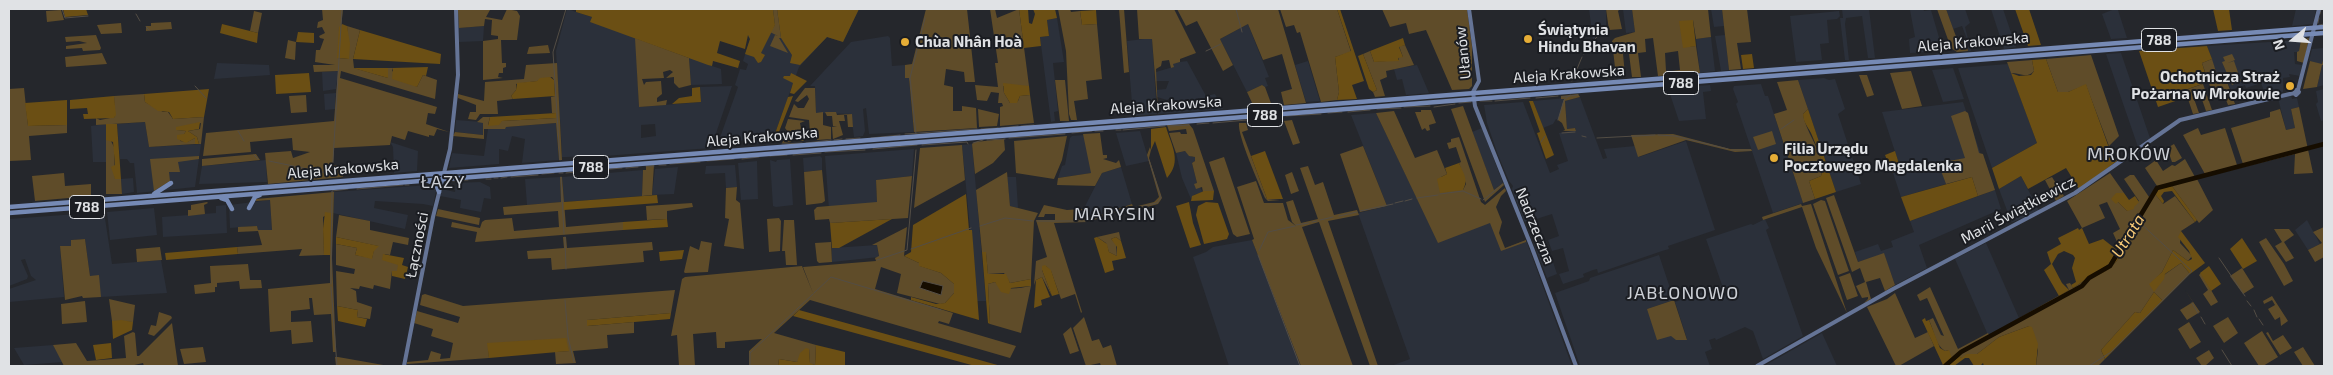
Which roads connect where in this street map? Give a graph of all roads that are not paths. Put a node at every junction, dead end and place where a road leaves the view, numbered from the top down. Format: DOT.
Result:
graph roads {
  1 [pos="456,9"];
  2 [pos="1469,9"];
  3 [pos="2319,9"];
  4 [pos="2324,27"];
  5 [pos="2314,28"];
  6 [pos="2324,33"];
  7 [pos="2313,34"];
  8 [pos="1473,96"];
  9 [pos="445,173"];
  10 [pos="442,179"];
  11 [pos="427,180"];
  12 [pos="171,183"];
  13 [pos="439,192"];
  14 [pos="265,193"];
  15 [pos="146,197"];
  16 [pos="215,197"];
  17 [pos="9,207"];
  18 [pos="248,208"];
  19 [pos="232,210"];
  20 [pos="9,213"];
  21 [pos="404,366"];
  22 [pos="1576,366"];
  23 [pos="1757,366"];
  1 -- 9 [label="street, Łączności"];
  2 -- 8 [label="street, Ułanów"];
  3 -- 5 [label="street"];
  4 -- 5 [label="main road, Aleja Krakowska / 788"];
  5 -- 7 [label="street"];
  5 -- 8 [label="main road, Aleja Krakowska / 788"];
  6 -- 7 [label="main road, Aleja Krakowska / 788"];
  7 -- 8 [label="main road, Aleja Krakowska / 788"];
  7 -- 23 [label="street, Marii Świątkiewicz"];
  8 -- 9 [label="main road, Aleja Krakowska / 788"];
  8 -- 10 [label="main road, Aleja Krakowska / 788"];
  8 -- 22 [label="street, Nadrzeczna"];
  9 -- 10 [label="street, Łączności"];
  9 -- 15 [label="main road, Aleja Krakowska / 788"];
  10 -- 11 [label="main road, Aleja Krakowska / 788"];
  10 -- 13 [label="street, Łączności"];
  11 -- 13 [label="main road"];
  11 -- 14 [label="main road, Aleja Krakowska / 788"];
  12 -- 15 [label="main road"];
  13 -- 21 [label="street, Łączności"];
  14 -- 16 [label="main road, Aleja Krakowska / 788"];
  14 -- 18 [label="main road"];
  15 -- 17 [label="main road, Aleja Krakowska / 788"];
  16 -- 19 [label="main road"];
  16 -- 20 [label="main road, Aleja Krakowska / 788"];
}
